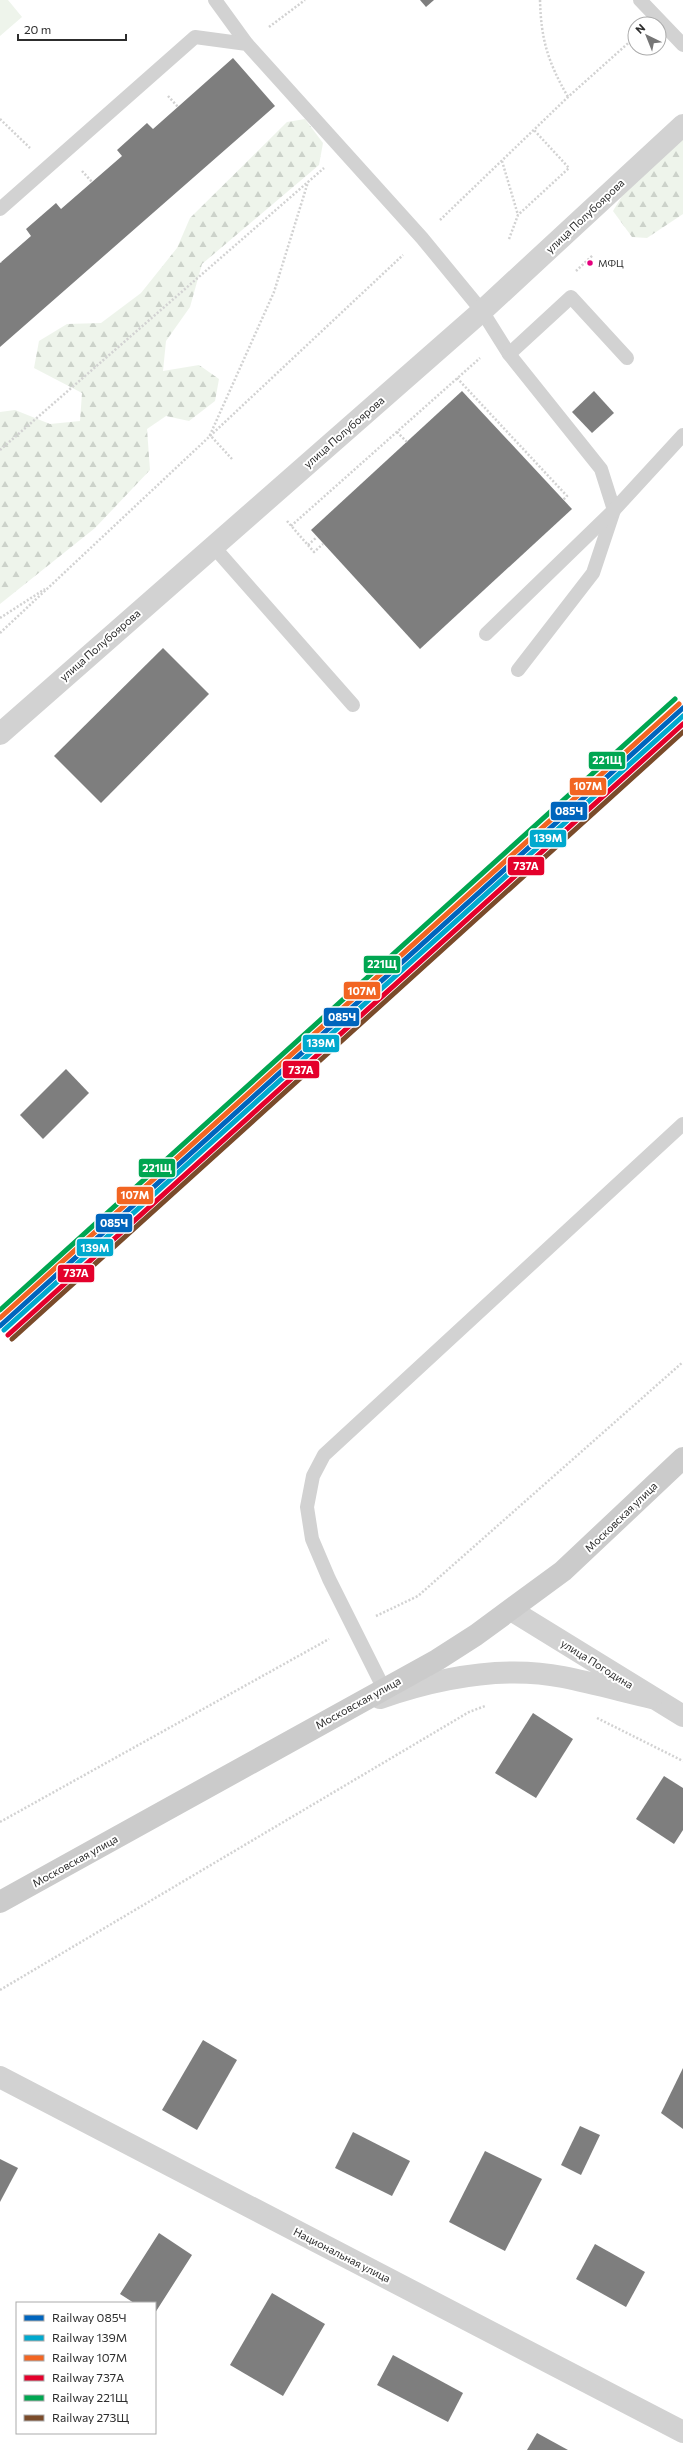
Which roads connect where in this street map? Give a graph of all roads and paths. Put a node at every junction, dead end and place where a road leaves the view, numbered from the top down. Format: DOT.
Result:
graph roads {
  1 [pos="215,0"];
  2 [pos="305,0"];
  3 [pos="540,0"];
  4 [pos="640,0"];
  5 [pos="247,44"];
  6 [pos="627,44"];
  7 [pos="683,45"];
  8 [pos="568,97"];
  9 [pos="683,125"];
  10 [pos="534,130"];
  11 [pos="343,151"];
  12 [pos="502,161"];
  13 [pos="308,182"];
  14 [pos="0,210"];
  15 [pos="518,215"];
  16 [pos="422,238"];
  17 [pos="509,239"];
  18 [pos="482,311"];
  19 [pos="499,341"];
  20 [pos="509,354"];
  21 [pos="627,358"];
  22 [pos="457,378"];
  23 [pos="397,432"];
  24 [pos="210,435"];
  25 [pos="683,435"];
  26 [pos="407,442"];
  27 [pos="0,450"];
  28 [pos="232,459"];
  29 [pos="563,500"];
  30 [pos="614,510"];
  31 [pos="317,537"];
  32 [pos="323,544"];
  33 [pos="308,545"];
  34 [pos="213,546"];
  35 [pos="52,584"];
  36 [pos="0,618"];
  37 [pos="0,632"];
  38 [pos="486,634"];
  39 [pos="518,670"];
  40 [pos="353,705"];
  41 [pos="0,734"];
  42 [pos="683,1124"];
  43 [pos="683,1458"];
  44 [pos="511,1610"];
  45 [pos="384,1689"];
  46 [pos="652,1698"];
  47 [pos="489,1704"];
  48 [pos="345,1710"];
  49 [pos="592,1715"];
  50 [pos="683,1716"];
  51 [pos="683,1761"];
  52 [pos="0,1902"];
  53 [pos="0,1990"];
  54 [pos="0,2077"];
  55 [pos="683,2432"];
  1 -- 5 [label="lane"];
  2 -- 5 [label="path"];
  3 -- 8 [label="path"];
  4 -- 7 [label="lane"];
  5 -- 11 [label="lane"];
  5 -- 14 [label="lane"];
  6 -- 8 [label="path"];
  8 -- 10 [label="path"];
  9 -- 18 [label="street, улица Полубоярова"];
  10 -- 12 [label="path"];
  10 -- 15 [label="path"];
  11 -- 13 [label="path"];
  11 -- 16 [label="lane"];
  12 -- 15 [label="path"];
  12 -- 16 [label="path"];
  13 -- 24 [label="path"];
  13 -- 27 [label="path"];
  15 -- 17 [label="path"];
  16 -- 18 [label="lane"];
  16 -- 24 [label="path"];
  18 -- 19 [label="lane"];
  18 -- 34 [label="street, улица Полубоярова"];
  19 -- 20 [label="lane"];
  19 -- 22 [label="path"];
  20 -- 21 [label="lane"];
  20 -- 30 [label="lane"];
  22 -- 23 [label="path"];
  22 -- 29 [label="path"];
  23 -- 26 [label="path"];
  23 -- 33 [label="path"];
  24 -- 28 [label="path"];
  24 -- 35 [label="path"];
  25 -- 30 [label="lane"];
  30 -- 38 [label="lane"];
  30 -- 39 [label="lane"];
  31 -- 33 [label="path"];
  32 -- 33 [label="path"];
  34 -- 40 [label="lane"];
  34 -- 41 [label="street, улица Полубоярова"];
  35 -- 36 [label="path"];
  35 -- 37 [label="path"];
  42 -- 45 [label="lane"];
  43 -- 44 [label="main road, Московская улица"];
  44 -- 45 [label="main road, Московская улица"];
  44 -- 46 [label="street, улица Погодина"];
  45 -- 48 [label="main road, Московская улица"];
  46 -- 48 [label="street"];
  46 -- 50 [label="street, улица Погодина"];
  47 -- 53 [label="path"];
  48 -- 52 [label="main road, Московская улица"];
  49 -- 51 [label="path"];
  54 -- 55 [label="street, Национальная улица"];
}
